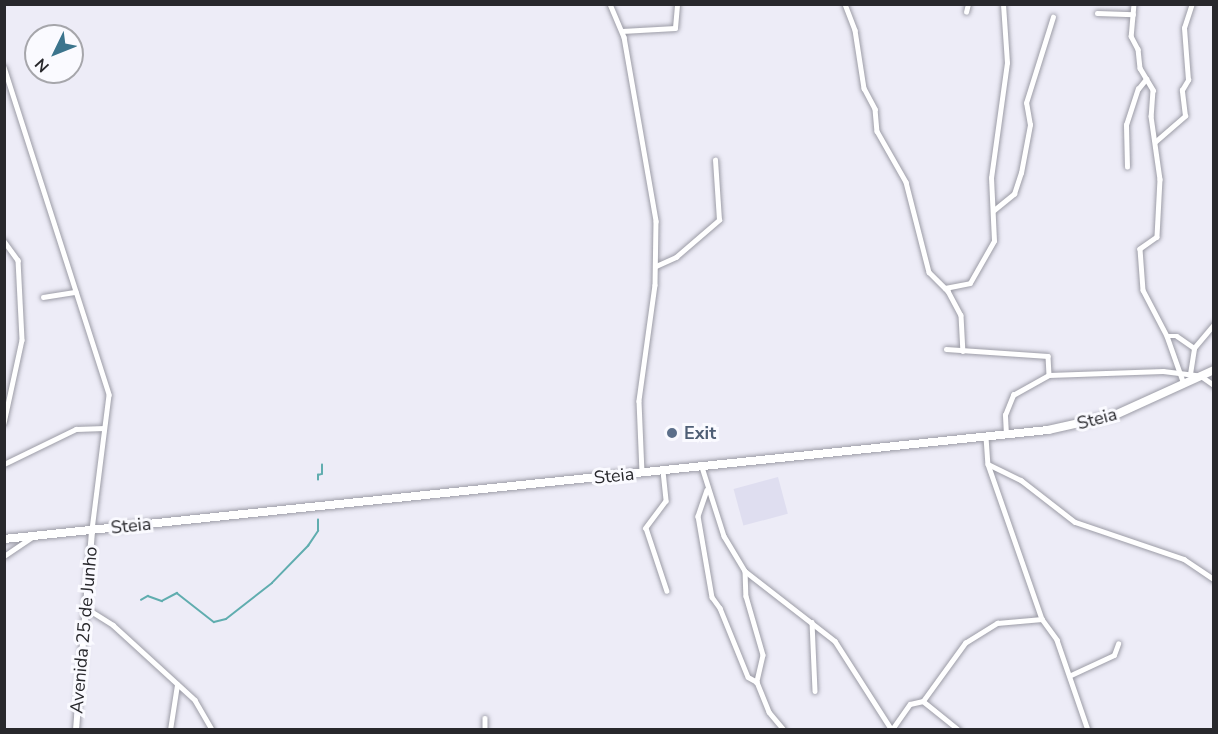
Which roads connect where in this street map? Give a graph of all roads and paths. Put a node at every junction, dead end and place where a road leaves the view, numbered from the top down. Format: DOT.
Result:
graph roads {
  1 [pos="610,4"];
  2 [pos="677,4"];
  3 [pos="846,4"];
  4 [pos="852,4"];
  5 [pos="968,4"];
  6 [pos="1003,4"];
  7 [pos="1134,4"];
  8 [pos="1192,4"];
  9 [pos="848,12"];
  10 [pos="966,12"];
  11 [pos="1097,13"];
  12 [pos="1133,14"];
  13 [pos="1053,16"];
  14 [pos="622,31"];
  15 [pos="4,67"];
  16 [pos="1146,79"];
  17 [pos="1155,142"];
  18 [pos="715,160"];
  19 [pos="1127,167"];
  20 [pos="994,210"];
  21 [pos="4,241"];
  22 [pos="656,266"];
  23 [pos="945,288"];
  24 [pos="76,292"];
  25 [pos="43,297"];
  26 [pos="1214,324"];
  27 [pos="1167,336"];
  28 [pos="1194,348"];
  29 [pos="946,349"];
  30 [pos="963,351"];
  31 [pos="1214,370"];
  32 [pos="1179,372"];
  33 [pos="1190,374"];
  34 [pos="1049,375"];
  35 [pos="1201,376"];
  36 [pos="1184,384"];
  37 [pos="1214,385"];
  38 [pos="4,423"];
  39 [pos="104,428"];
  40 [pos="1006,435"];
  41 [pos="986,437"];
  42 [pos="4,464"];
  43 [pos="988,464"];
  44 [pos="702,467"];
  45 [pos="663,471"];
  46 [pos="642,473"];
  47 [pos="707,490"];
  48 [pos="92,530"];
  49 [pos="34,536"];
  50 [pos="4,539"];
  51 [pos="4,556"];
  52 [pos="744,571"];
  53 [pos="1214,579"];
  54 [pos="667,591"];
  55 [pos="86,608"];
  56 [pos="1042,619"];
  57 [pos="812,622"];
  58 [pos="1118,644"];
  59 [pos="1071,675"];
  60 [pos="757,682"];
  61 [pos="177,685"];
  62 [pos="815,690"];
  63 [pos="923,701"];
  64 [pos="485,718"];
  65 [pos="76,729"];
  66 [pos="170,729"];
  67 [pos="212,729"];
  68 [pos="485,729"];
  69 [pos="784,729"];
  70 [pos="892,729"];
  71 [pos="959,729"];
  72 [pos="1088,729"];
  1 -- 14 [label="street"];
  2 -- 14 [label="street"];
  3 -- 9 [label="street"];
  4 -- 9 [label="street"];
  5 -- 10 [label="street"];
  6 -- 20 [label="street"];
  7 -- 12 [label="street"];
  8 -- 17 [label="street"];
  9 -- 23 [label="street"];
  11 -- 12 [label="street"];
  12 -- 16 [label="street"];
  13 -- 20 [label="street"];
  14 -- 22 [label="street"];
  15 -- 24 [label="street"];
  16 -- 17 [label="street"];
  16 -- 19 [label="street"];
  17 -- 27 [label="street"];
  18 -- 22 [label="street"];
  20 -- 23 [label="street"];
  21 -- 38 [label="street"];
  22 -- 46 [label="street"];
  23 -- 30 [label="street"];
  24 -- 25 [label="street"];
  24 -- 39 [label="street"];
  26 -- 28 [label="street"];
  27 -- 28 [label="street"];
  27 -- 32 [label="street"];
  28 -- 33 [label="street"];
  29 -- 30 [label="street"];
  30 -- 34 [label="street"];
  31 -- 35 [label="main road, Steia"];
  32 -- 33 [label="street"];
  32 -- 34 [label="street"];
  32 -- 36 [label="street"];
  33 -- 35 [label="street"];
  34 -- 40 [label="street"];
  35 -- 36 [label="main road, Steia"];
  35 -- 37 [label="street"];
  36 -- 40 [label="main road, Steia"];
  39 -- 42 [label="street"];
  39 -- 48 [label="street"];
  40 -- 41 [label="main road, Steia"];
  41 -- 43 [label="street"];
  41 -- 44 [label="main road, Steia"];
  43 -- 53 [label="street"];
  43 -- 56 [label="street"];
  44 -- 45 [label="main road, Steia"];
  44 -- 47 [label="street"];
  45 -- 46 [label="main road, Steia"];
  45 -- 54 [label="street"];
  46 -- 48 [label="main road, Steia"];
  47 -- 52 [label="street"];
  47 -- 60 [label="street"];
  48 -- 49 [label="main road, Steia"];
  48 -- 55 [label="street, Avenida 25 de Junho"];
  49 -- 50 [label="main road, Steia"];
  49 -- 51 [label="street"];
  52 -- 57 [label="street"];
  52 -- 60 [label="street"];
  55 -- 61 [label="street"];
  55 -- 65 [label="street, Avenida 25 de Junho"];
  56 -- 59 [label="street"];
  56 -- 63 [label="street"];
  57 -- 62 [label="street"];
  57 -- 70 [label="street"];
  58 -- 59 [label="street"];
  59 -- 72 [label="street"];
  60 -- 69 [label="street"];
  61 -- 66 [label="street"];
  61 -- 67 [label="street"];
  63 -- 70 [label="street"];
  63 -- 71 [label="street"];
  64 -- 68 [label="street"];
}
